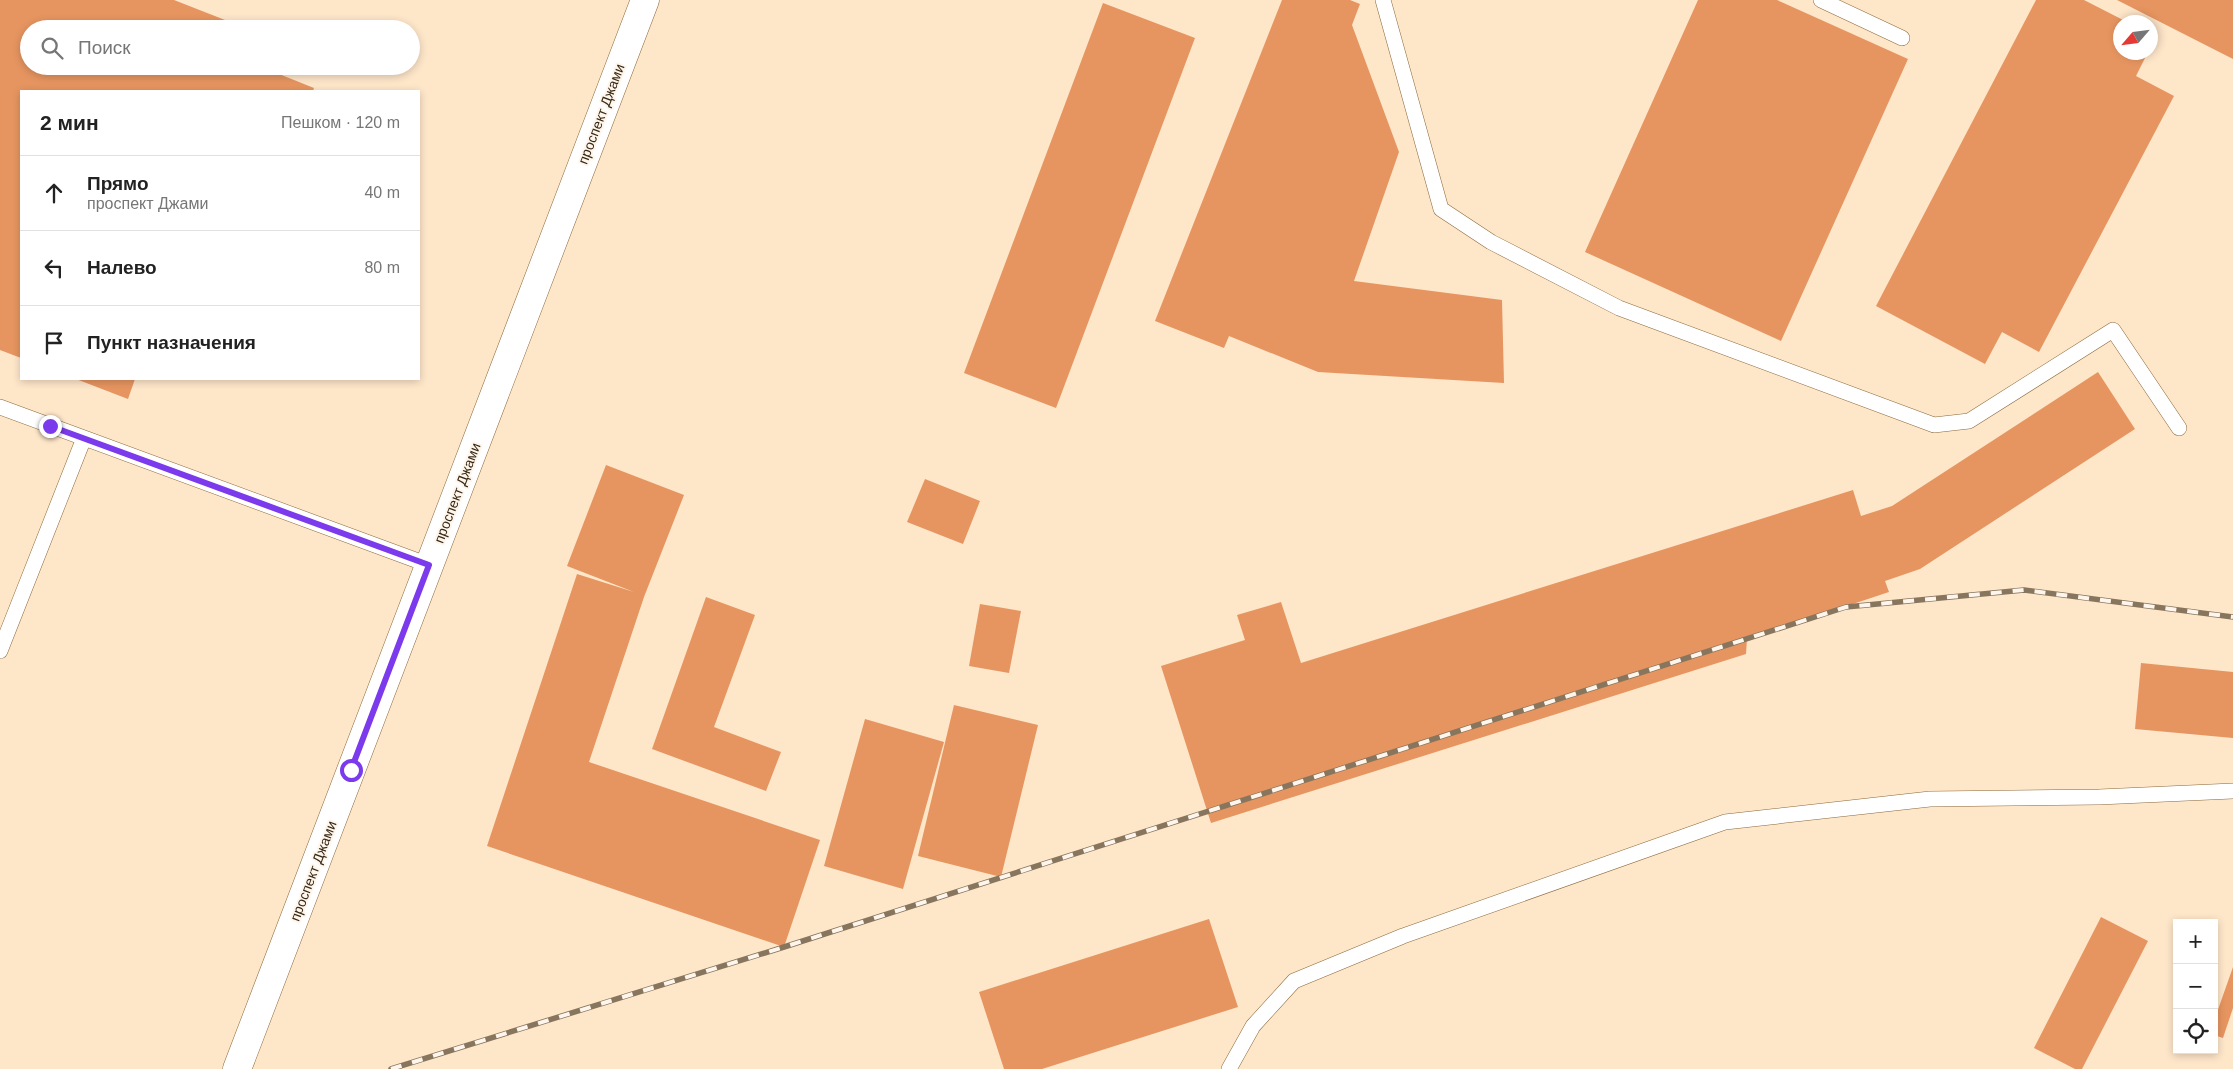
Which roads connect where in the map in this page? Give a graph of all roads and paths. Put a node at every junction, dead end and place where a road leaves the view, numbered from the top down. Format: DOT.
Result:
graph roads {
  1 [pos="645,0"];
  2 [pos="1384,0"];
  3 [pos="1820,0"];
  4 [pos="1902,38"];
  5 [pos="0,407"];
  6 [pos="2179,428"];
  7 [pos="84,438"];
  8 [pos="429,565"];
  9 [pos="0,651"];
  10 [pos="2233,791"];
  11 [pos="237,1069"];
  12 [pos="1228,1069"];
  1 -- 8 [label="street, проспект Джами"];
  2 -- 6 [label="lane"];
  3 -- 4 [label="lane"];
  5 -- 7 [label="lane"];
  7 -- 8 [label="lane"];
  7 -- 9 [label="lane"];
  8 -- 11 [label="street, проспект Джами"];
  10 -- 12 [label="lane"];
}
